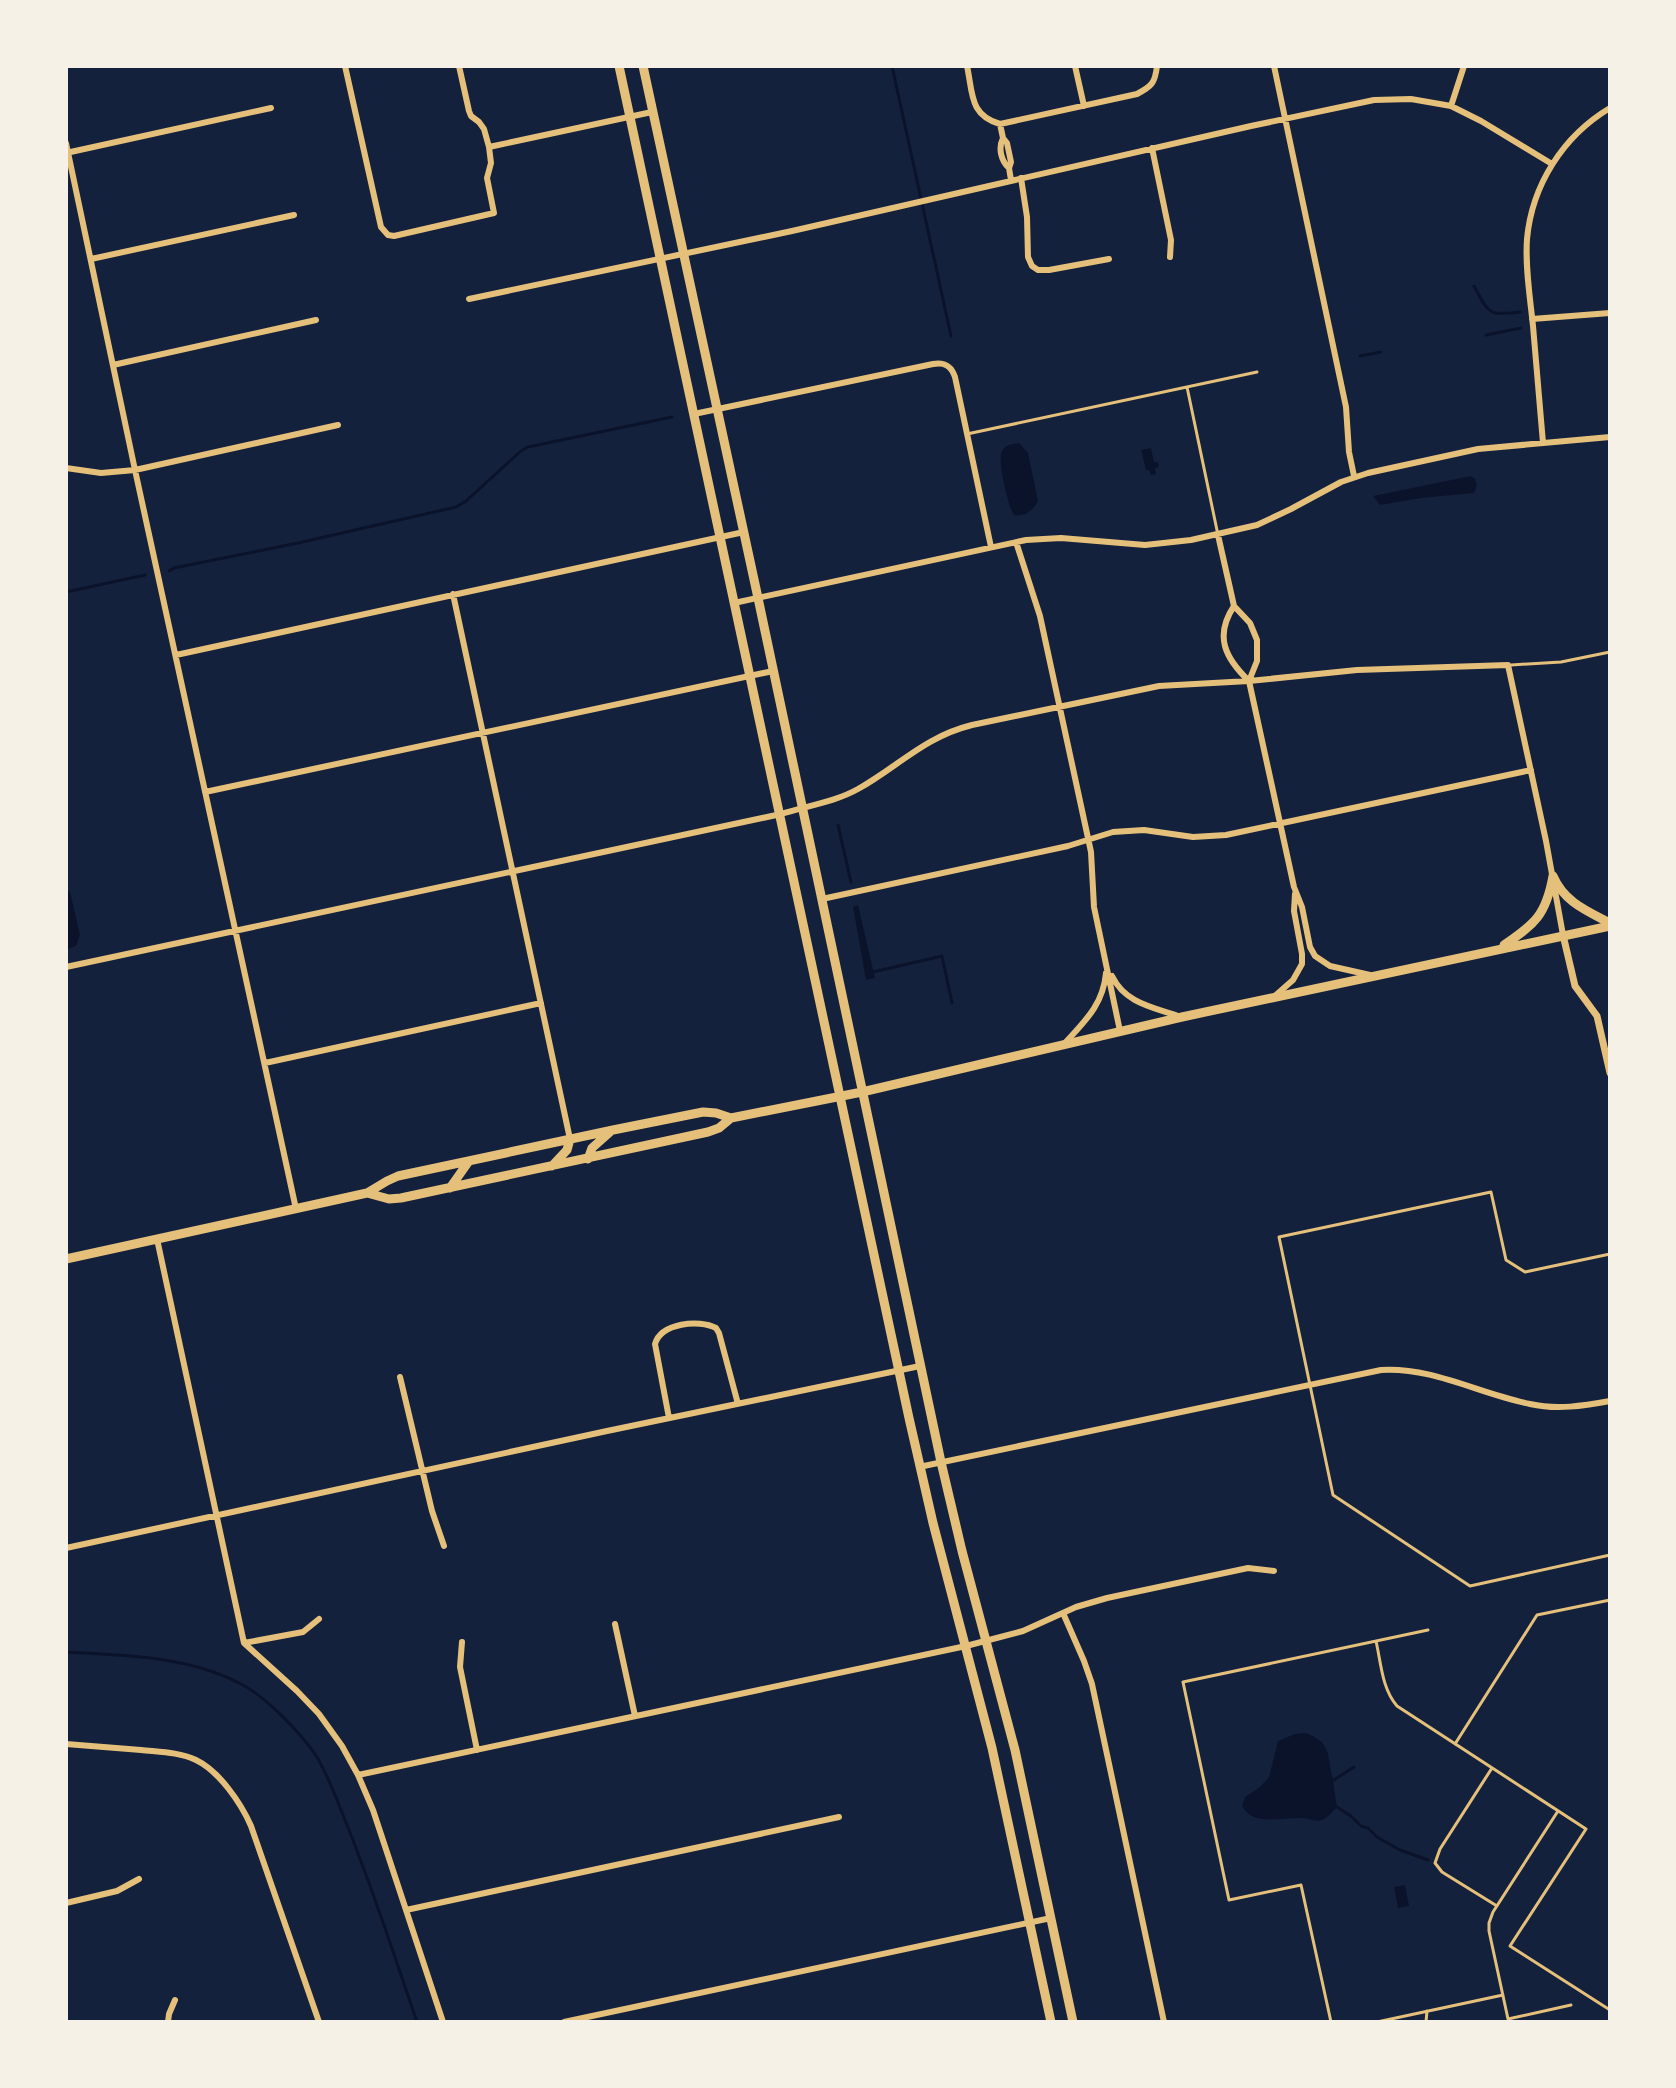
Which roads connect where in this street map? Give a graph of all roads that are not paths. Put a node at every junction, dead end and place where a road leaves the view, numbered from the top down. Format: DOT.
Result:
graph roads {
  1 [pos="345,66"];
  2 [pos="459,66"];
  3 [pos="619,66"];
  4 [pos="643,66"];
  5 [pos="967,66"];
  6 [pos="1075,66"];
  7 [pos="1157,66"];
  8 [pos="1274,66"];
  9 [pos="1464,66"];
  10 [pos="1084,106"];
  11 [pos="1451,106"];
  12 [pos="271,108"];
  13 [pos="1610,108"];
  14 [pos="652,112"];
  15 [pos="629,117"];
  16 [pos="1285,118"];
  17 [pos="1000,124"];
  18 [pos="66,143"];
  19 [pos="489,147"];
  20 [pos="1152,148"];
  21 [pos="67,153"];
  22 [pos="1552,164"];
  23 [pos="1021,178"];
  24 [pos="1011,180"];
  25 [pos="294,215"];
  26 [pos="683,254"];
  27 [pos="1170,257"];
  28 [pos="91,259"];
  29 [pos="660,259"];
  30 [pos="1109,259"];
  31 [pos="469,299"];
  32 [pos="1610,313"];
  33 [pos="1532,319"];
  34 [pos="316,320"];
  35 [pos="113,365"];
  36 [pos="1257,372"];
  37 [pos="1187,387"];
  38 [pos="717,409"];
  39 [pos="694,414"];
  40 [pos="338,425"];
  41 [pos="967,434"];
  42 [pos="1610,437"];
  43 [pos="1543,443"];
  44 [pos="66,468"];
  45 [pos="135,470"];
  46 [pos="1354,476"];
  47 [pos="744,532"];
  48 [pos="1218,535"];
  49 [pos="720,537"];
  50 [pos="1016,542"];
  51 [pos="991,547"];
  52 [pos="453,594"];
  53 [pos="758,598"];
  54 [pos="734,603"];
  55 [pos="1234,606"];
  56 [pos="1610,652"];
  57 [pos="176,655"];
  58 [pos="1508,665"];
  59 [pos="773,671"];
  60 [pos="750,676"];
  61 [pos="1249,681"];
  62 [pos="1059,707"];
  63 [pos="483,733"];
  64 [pos="1531,770"];
  65 [pos="205,792"];
  66 [pos="802,807"];
  67 [pos="781,814"];
  68 [pos="1280,824"];
  69 [pos="1088,838"];
  70 [pos="513,871"];
  71 [pos="1553,876"];
  72 [pos="1295,894"];
  73 [pos="822,899"];
  74 [pos="1610,924"];
  75 [pos="236,930"];
  76 [pos="1563,935"];
  77 [pos="1498,949"];
  78 [pos="1107,966"];
  79 [pos="66,967"];
  80 [pos="1373,976"];
  81 [pos="1273,997"];
  82 [pos="541,1003"];
  83 [pos="1182,1017"];
  84 [pos="1120,1031"];
  85 [pos="1064,1045"];
  86 [pos="265,1063"];
  87 [pos="1610,1073"];
  88 [pos="862,1092"];
  89 [pos="840,1097"];
  90 [pos="731,1118"];
  91 [pos="613,1130"];
  92 [pos="570,1139"];
  93 [pos="588,1159"];
  94 [pos="469,1161"];
  95 [pos="552,1166"];
  96 [pos="450,1188"];
  97 [pos="367,1193"];
  98 [pos="296,1209"];
  99 [pos="157,1239"];
  100 [pos="1610,1254"];
  101 [pos="66,1259"];
  102 [pos="920,1366"];
  103 [pos="899,1371"];
  104 [pos="400,1377"];
  105 [pos="1310,1384"];
  106 [pos="1610,1401"];
  107 [pos="738,1404"];
  108 [pos="669,1418"];
  109 [pos="941,1462"];
  110 [pos="919,1467"];
  111 [pos="423,1471"];
  112 [pos="216,1516"];
  113 [pos="444,1546"];
  114 [pos="66,1548"];
  115 [pos="1610,1555"];
  116 [pos="1274,1571"];
  117 [pos="1610,1600"];
  118 [pos="1063,1613"];
  119 [pos="319,1619"];
  120 [pos="615,1624"];
  121 [pos="1428,1630"];
  122 [pos="987,1641"];
  123 [pos="1376,1641"];
  124 [pos="462,1642"];
  125 [pos="244,1643"];
  126 [pos="966,1646"];
  127 [pos="635,1716"];
  128 [pos="66,1744"];
  129 [pos="1455,1744"];
  130 [pos="477,1750"];
  131 [pos="1492,1768"];
  132 [pos="358,1775"];
  133 [pos="1558,1811"];
  134 [pos="839,1817"];
  135 [pos="139,1879"];
  136 [pos="66,1903"];
  137 [pos="1497,1906"];
  138 [pos="406,1910"];
  139 [pos="1051,1918"];
  140 [pos="1030,1922"];
  141 [pos="1503,1995"];
  142 [pos="175,2000"];
  143 [pos="1571,2005"];
  144 [pos="1610,2010"];
  145 [pos="1427,2011"];
  146 [pos="168,2022"];
  147 [pos="319,2022"];
  148 [pos="443,2022"];
  149 [pos="564,2022"];
  150 [pos="1051,2022"];
  151 [pos="1073,2022"];
  152 [pos="1164,2022"];
  153 [pos="1331,2022"];
  154 [pos="1377,2022"];
  155 [pos="1426,2022"];
  1 -- 19 [label="street"];
  2 -- 19 [label="street"];
  3 -- 15 [label="main road"];
  4 -- 14 [label="main road"];
  5 -- 17 [label="street"];
  6 -- 10 [label="street"];
  7 -- 10 [label="street"];
  8 -- 16 [label="street"];
  9 -- 11 [label="street"];
  10 -- 17 [label="street"];
  11 -- 16 [label="street"];
  11 -- 22 [label="street"];
  12 -- 21 [label="street"];
  13 -- 22 [label="street"];
  14 -- 15 [label="street"];
  14 -- 26 [label="main road"];
  15 -- 19 [label="street"];
  15 -- 29 [label="main road"];
  16 -- 20 [label="street"];
  16 -- 46 [label="street"];
  17 -- 24 [label="street"];
  18 -- 21 [label="street"];
  20 -- 23 [label="street"];
  20 -- 27 [label="street"];
  21 -- 28 [label="street"];
  22 -- 33 [label="street"];
  23 -- 24 [label="street"];
  23 -- 30 [label="street"];
  24 -- 26 [label="street"];
  25 -- 28 [label="street"];
  26 -- 29 [label="street"];
  26 -- 38 [label="main road"];
  28 -- 35 [label="street"];
  29 -- 31 [label="street"];
  29 -- 39 [label="main road"];
  32 -- 33 [label="street"];
  33 -- 43 [label="street"];
  34 -- 35 [label="street"];
  35 -- 45 [label="street"];
  36 -- 37 [label="lane"];
  37 -- 41 [label="lane"];
  37 -- 48 [label="lane"];
  38 -- 39 [label="street"];
  38 -- 41 [label="street"];
  38 -- 47 [label="main road"];
  39 -- 49 [label="main road"];
  40 -- 45 [label="street"];
  41 -- 51 [label="street"];
  42 -- 43 [label="street"];
  43 -- 46 [label="street"];
  44 -- 45 [label="street"];
  45 -- 57 [label="street"];
  46 -- 48 [label="street"];
  47 -- 49 [label="street"];
  47 -- 53 [label="main road"];
  48 -- 50 [label="street"];
  48 -- 55 [label="street"];
  49 -- 52 [label="street"];
  49 -- 54 [label="main road"];
  50 -- 51 [label="street"];
  50 -- 62 [label="street"];
  51 -- 53 [label="street"];
  52 -- 57 [label="street"];
  52 -- 63 [label="street"];
  53 -- 54 [label="street"];
  53 -- 59 [label="main road"];
  54 -- 60 [label="main road"];
  55 -- 61 [label="street"];
  55 -- 61 [label="street"];
  56 -- 58 [label="lane"];
  57 -- 65 [label="street"];
  58 -- 61 [label="street"];
  58 -- 64 [label="street"];
  59 -- 60 [label="street"];
  59 -- 66 [label="main road"];
  60 -- 63 [label="street"];
  60 -- 67 [label="main road"];
  61 -- 62 [label="street"];
  61 -- 68 [label="street"];
  62 -- 66 [label="street"];
  62 -- 69 [label="street"];
  63 -- 65 [label="street"];
  63 -- 70 [label="street"];
  64 -- 68 [label="street"];
  64 -- 71 [label="street"];
  65 -- 75 [label="street"];
  66 -- 67 [label="street"];
  66 -- 73 [label="main road"];
  67 -- 70 [label="street"];
  67 -- 89 [label="main road"];
  68 -- 69 [label="street"];
  68 -- 72 [label="street"];
  69 -- 73 [label="street"];
  69 -- 78 [label="street"];
  70 -- 75 [label="street"];
  70 -- 82 [label="street"];
  71 -- 74 [label="main road"];
  71 -- 76 [label="street"];
  71 -- 77 [label="main road"];
  72 -- 80 [label="street"];
  72 -- 81 [label="street"];
  73 -- 88 [label="main road"];
  74 -- 76 [label="main road"];
  75 -- 79 [label="street"];
  75 -- 86 [label="street"];
  76 -- 77 [label="main road"];
  76 -- 87 [label="street"];
  77 -- 80 [label="main road"];
  78 -- 83 [label="street"];
  78 -- 84 [label="street"];
  78 -- 85 [label="street"];
  80 -- 81 [label="main road"];
  81 -- 83 [label="main road"];
  82 -- 86 [label="street"];
  82 -- 92 [label="street"];
  83 -- 84 [label="main road"];
  84 -- 85 [label="main road"];
  85 -- 88 [label="main road"];
  86 -- 98 [label="street"];
  88 -- 89 [label="main road"];
  88 -- 102 [label="main road"];
  89 -- 90 [label="main road"];
  89 -- 103 [label="main road"];
  90 -- 91 [label="main road"];
  90 -- 93 [label="main road"];
  91 -- 92 [label="main road"];
  91 -- 93 [label="main road"];
  92 -- 94 [label="main road"];
  92 -- 95 [label="main road"];
  93 -- 95 [label="main road"];
  94 -- 96 [label="main road"];
  94 -- 97 [label="main road"];
  95 -- 96 [label="main road"];
  96 -- 97 [label="main road"];
  97 -- 98 [label="main road"];
  98 -- 99 [label="main road"];
  99 -- 101 [label="main road"];
  99 -- 112 [label="street"];
  100 -- 105 [label="lane"];
  102 -- 103 [label="street"];
  102 -- 109 [label="main road"];
  103 -- 107 [label="street"];
  103 -- 110 [label="main road"];
  104 -- 111 [label="street"];
  105 -- 106 [label="street"];
  105 -- 109 [label="street"];
  105 -- 115 [label="lane"];
  107 -- 108 [label="street"];
  107 -- 108 [label="street"];
  108 -- 111 [label="street"];
  109 -- 110 [label="street"];
  109 -- 122 [label="main road"];
  110 -- 126 [label="main road"];
  111 -- 112 [label="street"];
  111 -- 113 [label="street"];
  112 -- 114 [label="street"];
  112 -- 125 [label="street"];
  116 -- 118 [label="street"];
  117 -- 129 [label="lane"];
  118 -- 122 [label="street"];
  118 -- 152 [label="street"];
  119 -- 125 [label="street"];
  120 -- 127 [label="street"];
  121 -- 123 [label="lane"];
  122 -- 126 [label="street"];
  122 -- 139 [label="main road"];
  123 -- 129 [label="lane"];
  123 -- 153 [label="lane"];
  124 -- 130 [label="street"];
  125 -- 132 [label="street"];
  126 -- 127 [label="street"];
  126 -- 140 [label="main road"];
  127 -- 130 [label="street"];
  128 -- 147 [label="street"];
  129 -- 131 [label="lane"];
  130 -- 132 [label="street"];
  131 -- 133 [label="lane"];
  131 -- 137 [label="lane"];
  132 -- 138 [label="street"];
  133 -- 137 [label="lane"];
  133 -- 144 [label="lane"];
  134 -- 138 [label="street"];
  135 -- 136 [label="street"];
  137 -- 141 [label="lane"];
  138 -- 148 [label="street"];
  139 -- 140 [label="street"];
  139 -- 151 [label="main road"];
  140 -- 149 [label="street"];
  140 -- 150 [label="main road"];
  141 -- 143 [label="lane"];
  141 -- 145 [label="lane"];
  142 -- 146 [label="street"];
  145 -- 154 [label="lane"];
  145 -- 155 [label="lane"];
}
